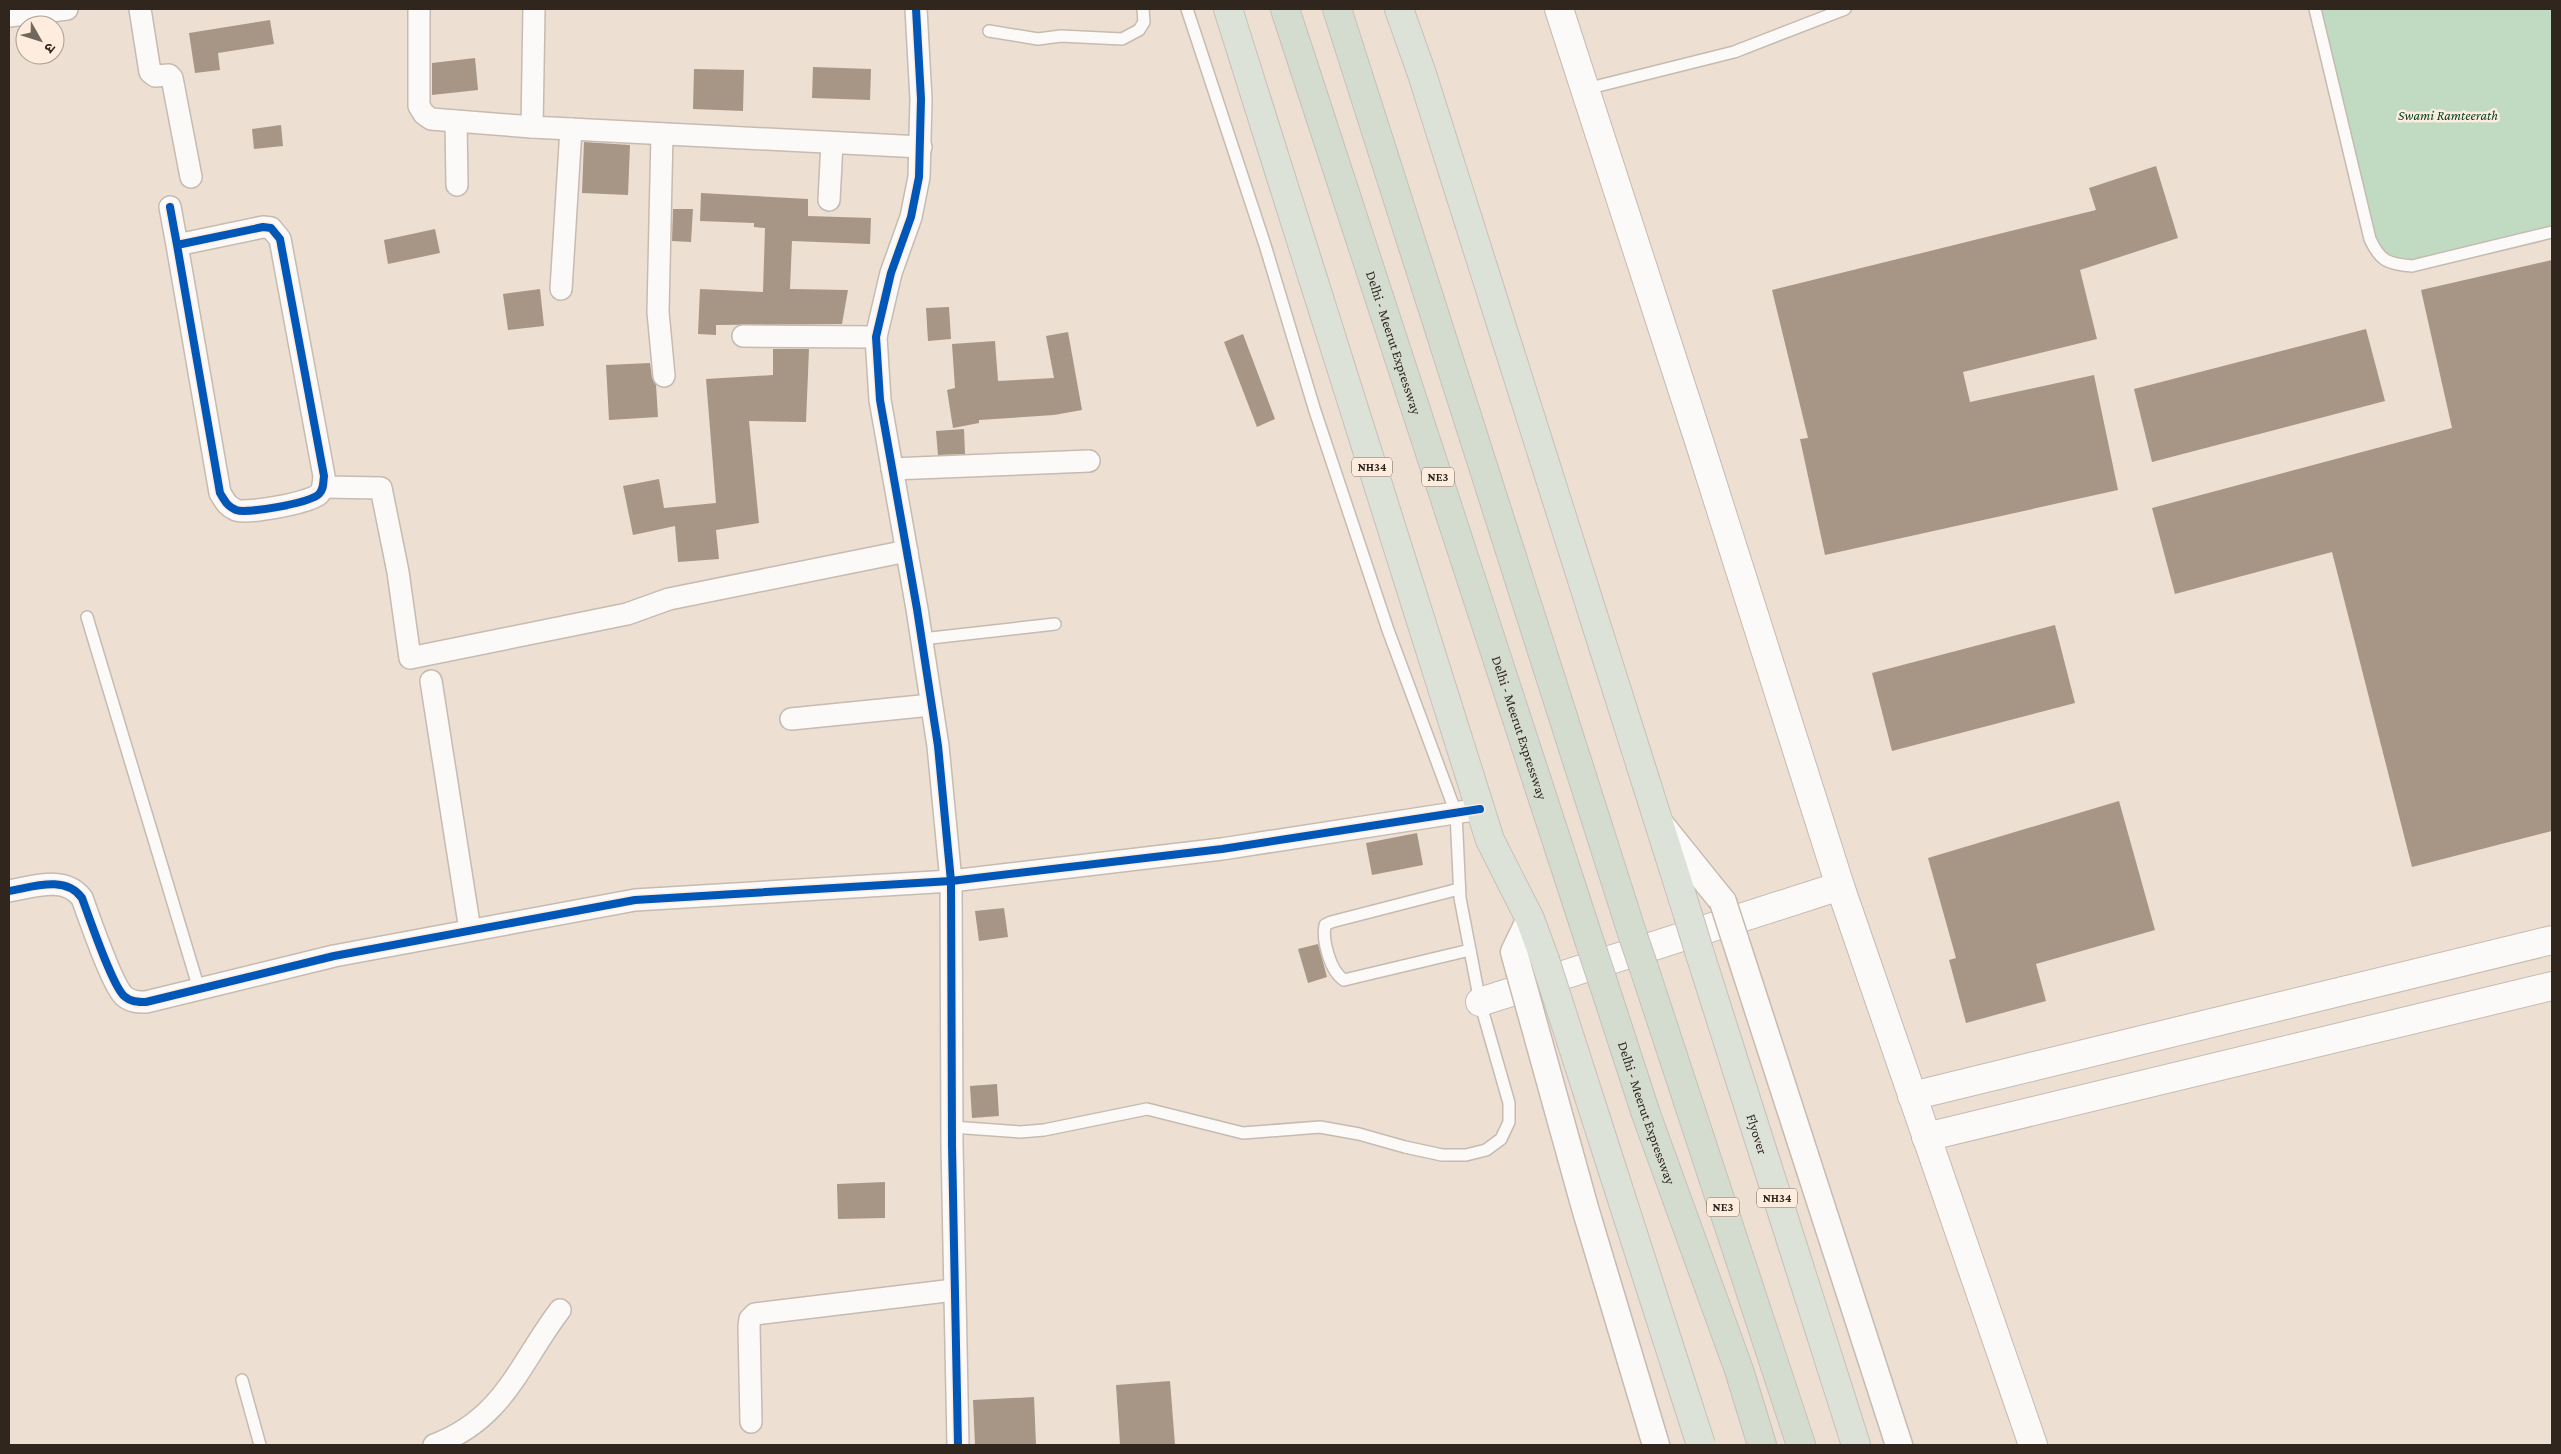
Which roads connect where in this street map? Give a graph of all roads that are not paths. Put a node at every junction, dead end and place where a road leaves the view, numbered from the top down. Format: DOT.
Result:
graph roads {
  1 [pos="67,9"];
  2 [pos="140,9"];
  3 [pos="419,9"];
  4 [pos="534,9"];
  5 [pos="916,9"];
  6 [pos="1143,9"];
  7 [pos="1187,9"];
  8 [pos="1228,9"];
  9 [pos="1284,9"];
  10 [pos="1337,9"];
  11 [pos="1399,9"];
  12 [pos="1559,9"];
  13 [pos="1845,9"];
  14 [pos="2315,9"];
  15 [pos="9,16"];
  16 [pos="990,31"];
  17 [pos="1586,89"];
  18 [pos="456,121"];
  19 [pos="532,127"];
  20 [pos="571,129"];
  21 [pos="662,134"];
  22 [pos="832,143"];
  23 [pos="921,147"];
  24 [pos="191,177"];
  25 [pos="457,184"];
  26 [pos="829,200"];
  27 [pos="170,208"];
  28 [pos="2552,232"];
  29 [pos="177,246"];
  30 [pos="561,289"];
  31 [pos="743,336"];
  32 [pos="876,337"];
  33 [pos="664,376"];
  34 [pos="1089,461"];
  35 [pos="892,469"];
  36 [pos="323,487"];
  37 [pos="907,551"];
  38 [pos="87,618"];
  39 [pos="1055,624"];
  40 [pos="922,639"];
  41 [pos="431,680"];
  42 [pos="931,705"];
  43 [pos="791,719"];
  44 [pos="1468,811"];
  45 [pos="1659,823"];
  46 [pos="951,881"];
  47 [pos="1840,886"];
  48 [pos="1459,889"];
  49 [pos="9,891"];
  50 [pos="1530,919"];
  51 [pos="470,930"];
  52 [pos="2552,940"];
  53 [pos="1470,950"];
  54 [pos="2552,986"];
  55 [pos="199,989"];
  56 [pos="1480,1002"];
  57 [pos="1912,1096"];
  58 [pos="952,1127"];
  59 [pos="1926,1137"];
  60 [pos="954,1290"];
  61 [pos="560,1310"];
  62 [pos="242,1380"];
  63 [pos="751,1422"];
  64 [pos="260,1445"];
  65 [pos="434,1445"];
  66 [pos="958,1445"];
  67 [pos="1656,1445"];
  68 [pos="1701,1445"];
  69 [pos="1762,1445"];
  70 [pos="1801,1445"];
  71 [pos="1856,1445"];
  72 [pos="1899,1445"];
  73 [pos="2033,1445"];
  1 -- 15 [label="street"];
  2 -- 24 [label="street"];
  3 -- 18 [label="street"];
  4 -- 19 [label="street"];
  5 -- 23 [label="street"];
  6 -- 16 [label="lane"];
  7 -- 44 [label="lane"];
  8 -- 44 [label="highway, NH34"];
  9 -- 69 [label="highway, Delhi - Meerut Expressway / NE3, bridge"];
  10 -- 70 [label="highway, NE3, bridge"];
  11 -- 45 [label="highway, NH34"];
  12 -- 17 [label="main road"];
  13 -- 17 [label="lane"];
  14 -- 28 [label="lane"];
  17 -- 47 [label="main road"];
  18 -- 19 [label="street"];
  18 -- 25 [label="street"];
  19 -- 20 [label="street"];
  20 -- 21 [label="street"];
  20 -- 30 [label="street"];
  21 -- 22 [label="street"];
  21 -- 33 [label="street"];
  22 -- 23 [label="street"];
  22 -- 26 [label="street"];
  23 -- 32 [label="street"];
  27 -- 29 [label="street"];
  29 -- 36 [label="street"];
  29 -- 36 [label="street"];
  31 -- 32 [label="street"];
  32 -- 35 [label="street"];
  34 -- 35 [label="street"];
  35 -- 37 [label="street"];
  36 -- 37 [label="street"];
  37 -- 40 [label="street"];
  38 -- 55 [label="lane"];
  39 -- 40 [label="lane"];
  40 -- 42 [label="street"];
  41 -- 51 [label="street"];
  42 -- 43 [label="street"];
  42 -- 46 [label="street"];
  44 -- 46 [label="street"];
  44 -- 48 [label="lane"];
  44 -- 50 [label="highway, NH34"];
  45 -- 71 [label="highway, Flyover / NH34, bridge"];
  45 -- 72 [label="street, bridge"];
  46 -- 51 [label="street"];
  46 -- 58 [label="street"];
  47 -- 56 [label="main road"];
  47 -- 57 [label="main road"];
  48 -- 53 [label="lane"];
  48 -- 53 [label="lane"];
  49 -- 55 [label="street"];
  50 -- 67 [label="street, bridge"];
  50 -- 68 [label="highway, NH34, bridge"];
  51 -- 55 [label="street"];
  52 -- 57 [label="main road"];
  53 -- 56 [label="lane"];
  54 -- 59 [label="main road"];
  56 -- 58 [label="lane"];
  57 -- 59 [label="main road"];
  58 -- 60 [label="street"];
  59 -- 73 [label="main road"];
  60 -- 63 [label="street"];
  60 -- 66 [label="street"];
  61 -- 65 [label="street"];
  62 -- 64 [label="lane"];
}
